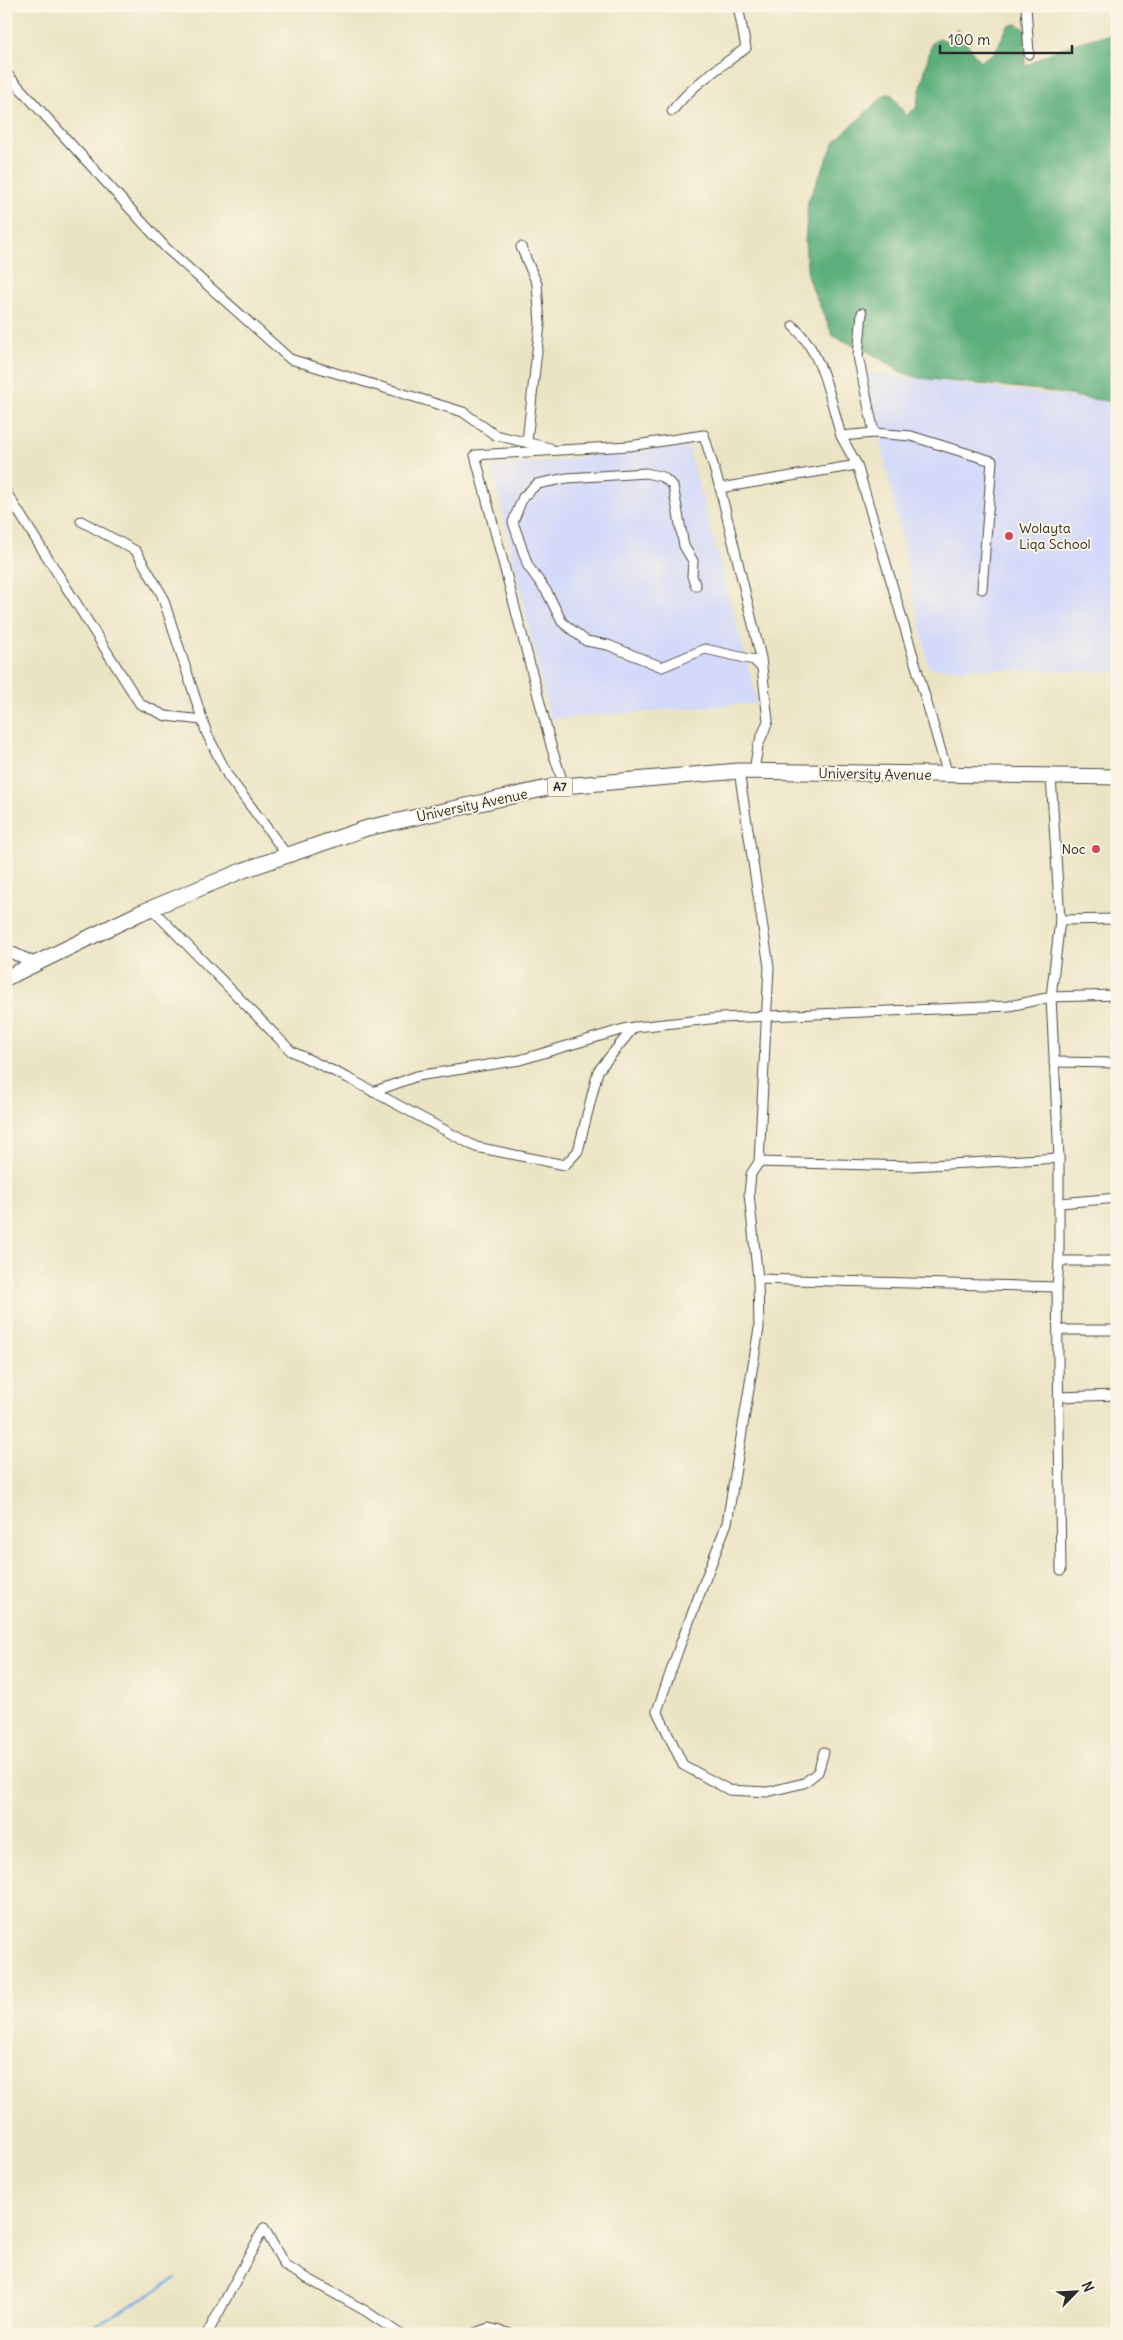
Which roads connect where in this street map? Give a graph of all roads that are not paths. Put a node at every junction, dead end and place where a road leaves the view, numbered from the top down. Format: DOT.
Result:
graph roads {
  1 [pos="738,6"];
  2 [pos="1026,6"];
  3 [pos="1029,54"];
  4 [pos="6,73"];
  5 [pos="672,111"];
  6 [pos="520,247"];
  7 [pos="862,313"];
  8 [pos="793,326"];
  9 [pos="874,433"];
  10 [pos="841,436"];
  11 [pos="527,441"];
  12 [pos="557,450"];
  13 [pos="857,465"];
  14 [pos="720,488"];
  15 [pos="6,492"];
  16 [pos="81,521"];
  17 [pos="696,586"];
  18 [pos="982,589"];
  19 [pos="761,667"];
  20 [pos="202,720"];
  21 [pos="739,771"];
  22 [pos="754,771"];
  23 [pos="948,775"];
  24 [pos="1051,776"];
  25 [pos="1117,777"];
  26 [pos="564,786"];
  27 [pos="287,855"];
  28 [pos="151,908"];
  29 [pos="1117,919"];
  30 [pos="1060,920"];
  31 [pos="6,950"];
  32 [pos="34,963"];
  33 [pos="6,978"];
  34 [pos="1117,995"];
  35 [pos="1051,997"];
  36 [pos="766,1015"];
  37 [pos="634,1027"];
  38 [pos="1054,1062"];
  39 [pos="1117,1063"];
  40 [pos="373,1092"];
  41 [pos="1059,1158"];
  42 [pos="759,1162"];
  43 [pos="1117,1198"];
  44 [pos="1060,1203"];
  45 [pos="1059,1260"];
  46 [pos="1117,1262"];
  47 [pos="758,1279"];
  48 [pos="1057,1287"];
  49 [pos="1058,1330"];
  50 [pos="1117,1330"];
  51 [pos="1117,1395"];
  52 [pos="1058,1396"];
  53 [pos="1061,1570"];
  54 [pos="824,1752"];
  55 [pos="207,2334"];
  56 [pos="400,2334"];
  57 [pos="472,2334"];
  58 [pos="510,2334"];
  1 -- 5 [label="street"];
  2 -- 3 [label="street"];
  4 -- 11 [label="street"];
  6 -- 11 [label="street"];
  7 -- 9 [label="street"];
  8 -- 10 [label="street"];
  9 -- 10 [label="street"];
  9 -- 18 [label="street"];
  10 -- 13 [label="street"];
  11 -- 12 [label="street"];
  12 -- 14 [label="street"];
  12 -- 26 [label="street"];
  13 -- 14 [label="street"];
  13 -- 23 [label="street"];
  14 -- 19 [label="street"];
  15 -- 20 [label="street"];
  16 -- 20 [label="street"];
  17 -- 19 [label="street"];
  19 -- 22 [label="street"];
  20 -- 27 [label="street"];
  21 -- 22 [label="highway, University Avenue / A7"];
  21 -- 26 [label="highway, University Avenue / A7"];
  21 -- 36 [label="street"];
  22 -- 23 [label="highway, University Avenue / A7"];
  23 -- 24 [label="highway, University Avenue / A7"];
  24 -- 25 [label="highway, University Avenue / A7"];
  24 -- 30 [label="street"];
  26 -- 27 [label="highway, University Avenue / A7"];
  27 -- 28 [label="highway, University Avenue / A7"];
  28 -- 32 [label="highway, University Avenue / A7"];
  28 -- 40 [label="street"];
  29 -- 30 [label="street"];
  30 -- 35 [label="street"];
  31 -- 32 [label="street"];
  32 -- 33 [label="highway, A7"];
  34 -- 35 [label="street"];
  35 -- 36 [label="street"];
  35 -- 38 [label="street"];
  36 -- 37 [label="street"];
  36 -- 42 [label="street"];
  37 -- 40 [label="street"];
  37 -- 40 [label="street"];
  38 -- 39 [label="street"];
  38 -- 41 [label="street"];
  41 -- 42 [label="street"];
  41 -- 44 [label="street"];
  42 -- 47 [label="street"];
  43 -- 44 [label="street"];
  44 -- 45 [label="street"];
  45 -- 46 [label="street"];
  45 -- 48 [label="street"];
  47 -- 48 [label="street"];
  47 -- 54 [label="street"];
  48 -- 49 [label="street"];
  49 -- 50 [label="street"];
  49 -- 52 [label="street"];
  51 -- 52 [label="street"];
  52 -- 53 [label="street"];
  55 -- 56 [label="street"];
  57 -- 58 [label="street"];
}
